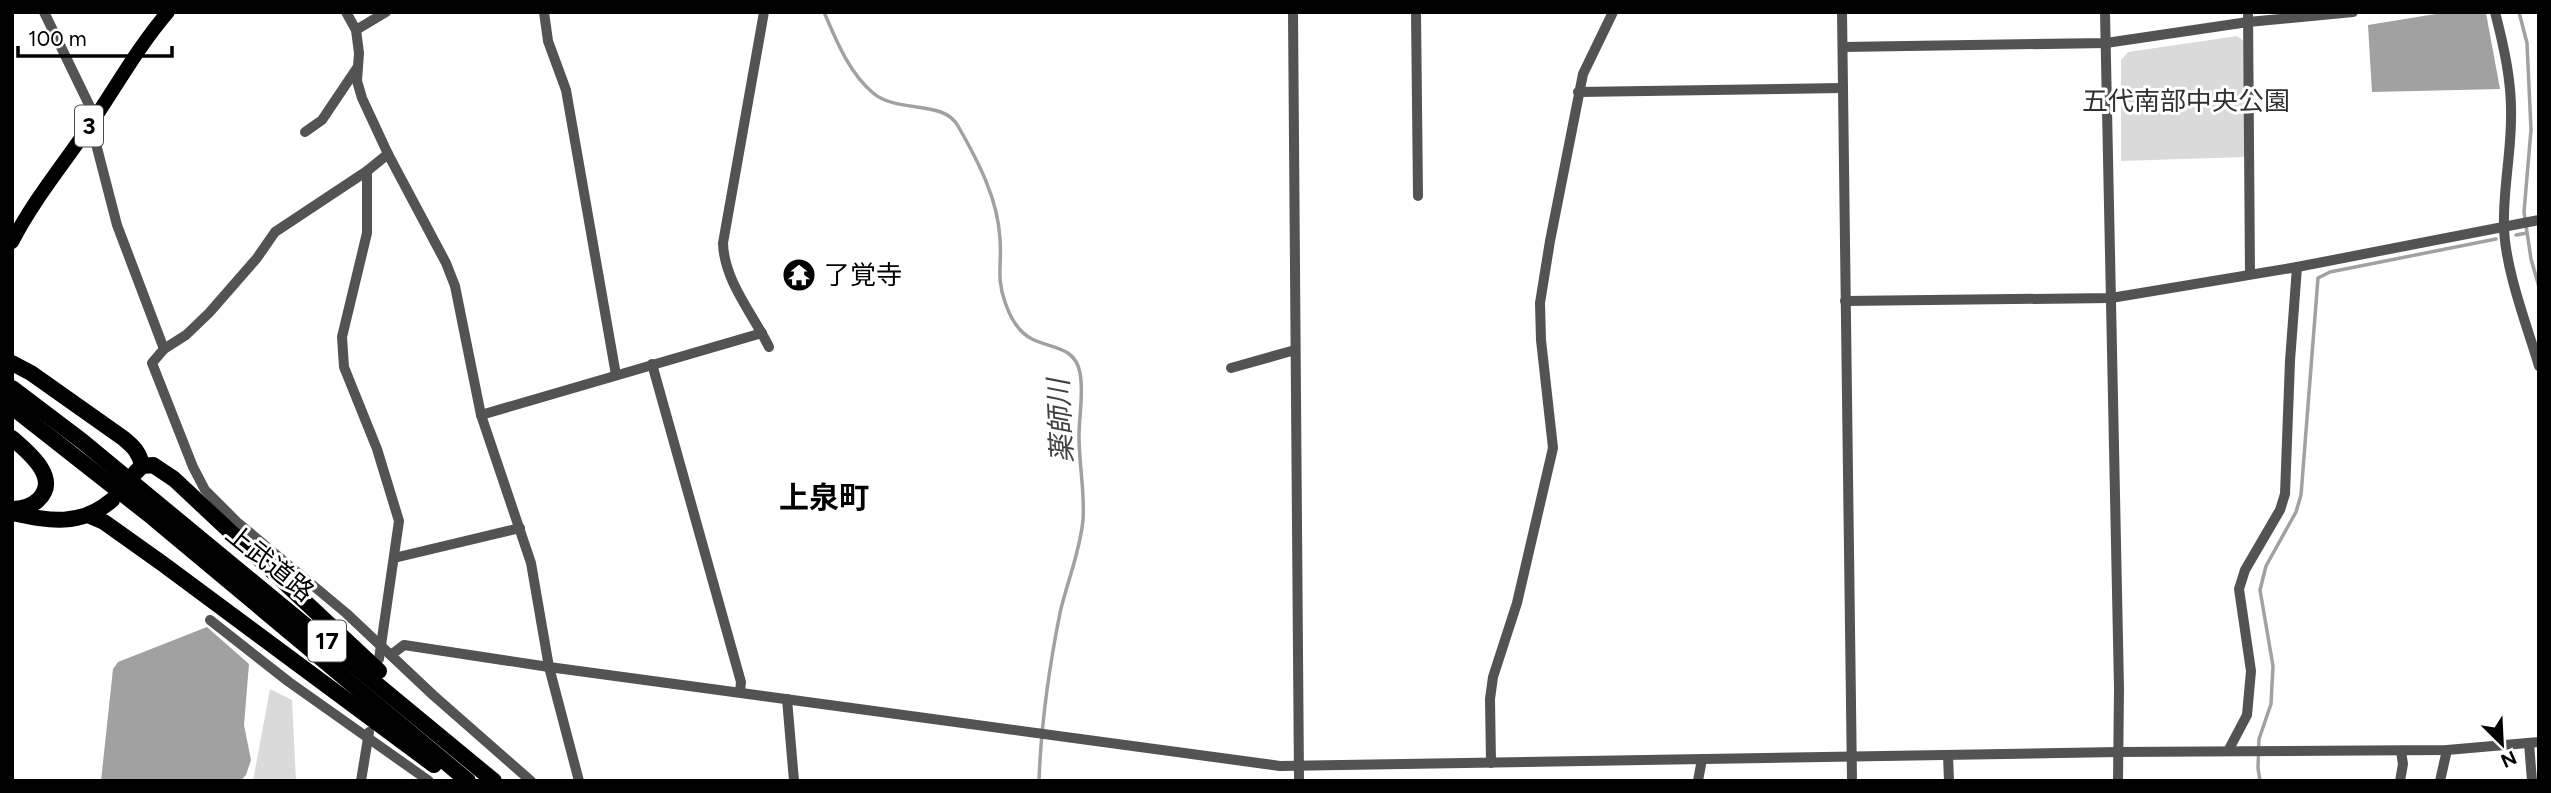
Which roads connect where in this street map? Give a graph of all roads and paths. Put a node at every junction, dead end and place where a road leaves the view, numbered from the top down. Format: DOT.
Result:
graph roads {
  1 [pos="44,12"];
  2 [pos="169,12"];
  3 [pos="346,12"];
  4 [pos="386,12"];
  5 [pos="544,12"];
  6 [pos="764,12"];
  7 [pos="1293,12"];
  8 [pos="1416,12"];
  9 [pos="1612,12"];
  10 [pos="1842,12"];
  11 [pos="2105,12"];
  12 [pos="2353,12"];
  13 [pos="2495,12"];
  14 [pos="2248,17"];
  15 [pos="356,30"];
  16 [pos="2106,43"];
  17 [pos="1843,47"];
  18 [pos="359,66"];
  19 [pos="1843,88"];
  20 [pos="1578,92"];
  21 [pos="92,122"];
  22 [pos="304,132"];
  23 [pos="388,154"];
  24 [pos="367,171"];
  25 [pos="1418,196"];
  26 [pos="2539,220"];
  27 [pos="2504,225"];
  28 [pos="12,242"];
  29 [pos="2297,267"];
  30 [pos="2250,274"];
  31 [pos="2111,298"];
  32 [pos="1845,301"];
  33 [pos="762,333"];
  34 [pos="769,347"];
  35 [pos="164,349"];
  36 [pos="1295,350"];
  37 [pos="12,363"];
  38 [pos="652,364"];
  39 [pos="2539,366"];
  40 [pos="1231,368"];
  41 [pos="616,375"];
  42 [pos="12,388"];
  43 [pos="12,407"];
  44 [pos="481,415"];
  45 [pos="12,438"];
  46 [pos="112,500"];
  47 [pos="12,511"];
  48 [pos="90,516"];
  49 [pos="520,528"];
  50 [pos="394,558"];
  51 [pos="210,620"];
  52 [pos="381,646"];
  53 [pos="391,655"];
  54 [pos="379,659"];
  55 [pos="549,667"];
  56 [pos="740,692"];
  57 [pos="787,698"];
  58 [pos="369,731"];
  59 [pos="2534,743"];
  60 [pos="2447,750"];
  61 [pos="2228,751"];
  62 [pos="2401,751"];
  63 [pos="2118,752"];
  64 [pos="1948,755"];
  65 [pos="1852,757"];
  66 [pos="1702,759"];
  67 [pos="1491,763"];
  68 [pos="1299,766"];
  69 [pos="361,781"];
  70 [pos="429,781"];
  71 [pos="455,781"];
  72 [pos="468,781"];
  73 [pos="494,781"];
  74 [pos="500,781"];
  75 [pos="531,781"];
  76 [pos="579,781"];
  77 [pos="794,781"];
  78 [pos="1299,781"];
  79 [pos="1698,781"];
  80 [pos="1852,781"];
  81 [pos="1949,781"];
  82 [pos="2118,781"];
  83 [pos="2400,781"];
  84 [pos="2440,781"];
  85 [pos="2532,781"];
  1 -- 21 [label="street"];
  2 -- 21 [label="main road, 3"];
  3 -- 15 [label="street"];
  4 -- 15 [label="street"];
  5 -- 41 [label="street"];
  6 -- 33 [label="street"];
  7 -- 36 [label="street"];
  8 -- 25 [label="street"];
  9 -- 20 [label="street"];
  10 -- 17 [label="street"];
  11 -- 16 [label="street"];
  12 -- 14 [label="street"];
  13 -- 27 [label="street"];
  14 -- 16 [label="street"];
  14 -- 30 [label="street"];
  15 -- 18 [label="street"];
  16 -- 17 [label="street"];
  16 -- 31 [label="street"];
  17 -- 19 [label="street"];
  18 -- 22 [label="street"];
  18 -- 23 [label="street"];
  19 -- 20 [label="street"];
  19 -- 32 [label="street"];
  20 -- 67 [label="street"];
  21 -- 28 [label="main road, 3"];
  21 -- 35 [label="street"];
  23 -- 24 [label="street"];
  23 -- 44 [label="street"];
  24 -- 35 [label="street"];
  24 -- 50 [label="street"];
  26 -- 27 [label="street"];
  27 -- 29 [label="street"];
  27 -- 39 [label="street"];
  29 -- 30 [label="street"];
  29 -- 61 [label="street"];
  30 -- 31 [label="street"];
  31 -- 32 [label="street"];
  31 -- 63 [label="street"];
  32 -- 65 [label="street"];
  33 -- 34 [label="street"];
  33 -- 38 [label="street"];
  35 -- 52 [label="street"];
  36 -- 40 [label="street"];
  36 -- 68 [label="street"];
  37 -- 74 [label="highway"];
  38 -- 41 [label="street"];
  38 -- 56 [label="street"];
  41 -- 44 [label="street"];
  42 -- 73 [label="highway, 上武道路 / 17"];
  43 -- 72 [label="highway, 上武道路 / 17"];
  44 -- 49 [label="street"];
  45 -- 47 [label="highway"];
  46 -- 48 [label="highway"];
  47 -- 48 [label="highway"];
  48 -- 71 [label="highway"];
  49 -- 50 [label="street"];
  49 -- 55 [label="street"];
  50 -- 52 [label="street"];
  51 -- 58 [label="street"];
  52 -- 53 [label="street"];
  52 -- 54 [label="street"];
  53 -- 55 [label="street"];
  53 -- 75 [label="street"];
  55 -- 56 [label="street"];
  55 -- 76 [label="street"];
  56 -- 57 [label="street"];
  57 -- 68 [label="street"];
  57 -- 77 [label="street"];
  58 -- 69 [label="street"];
  58 -- 70 [label="street"];
  59 -- 60 [label="street"];
  59 -- 85 [label="street"];
  60 -- 62 [label="street"];
  60 -- 84 [label="street"];
  61 -- 62 [label="street"];
  61 -- 63 [label="street"];
  62 -- 83 [label="street"];
  63 -- 64 [label="street"];
  63 -- 82 [label="street"];
  64 -- 65 [label="street"];
  64 -- 81 [label="street"];
  65 -- 66 [label="street"];
  65 -- 80 [label="street"];
  66 -- 67 [label="street"];
  66 -- 79 [label="street"];
  67 -- 68 [label="street"];
  68 -- 78 [label="street"];
}
